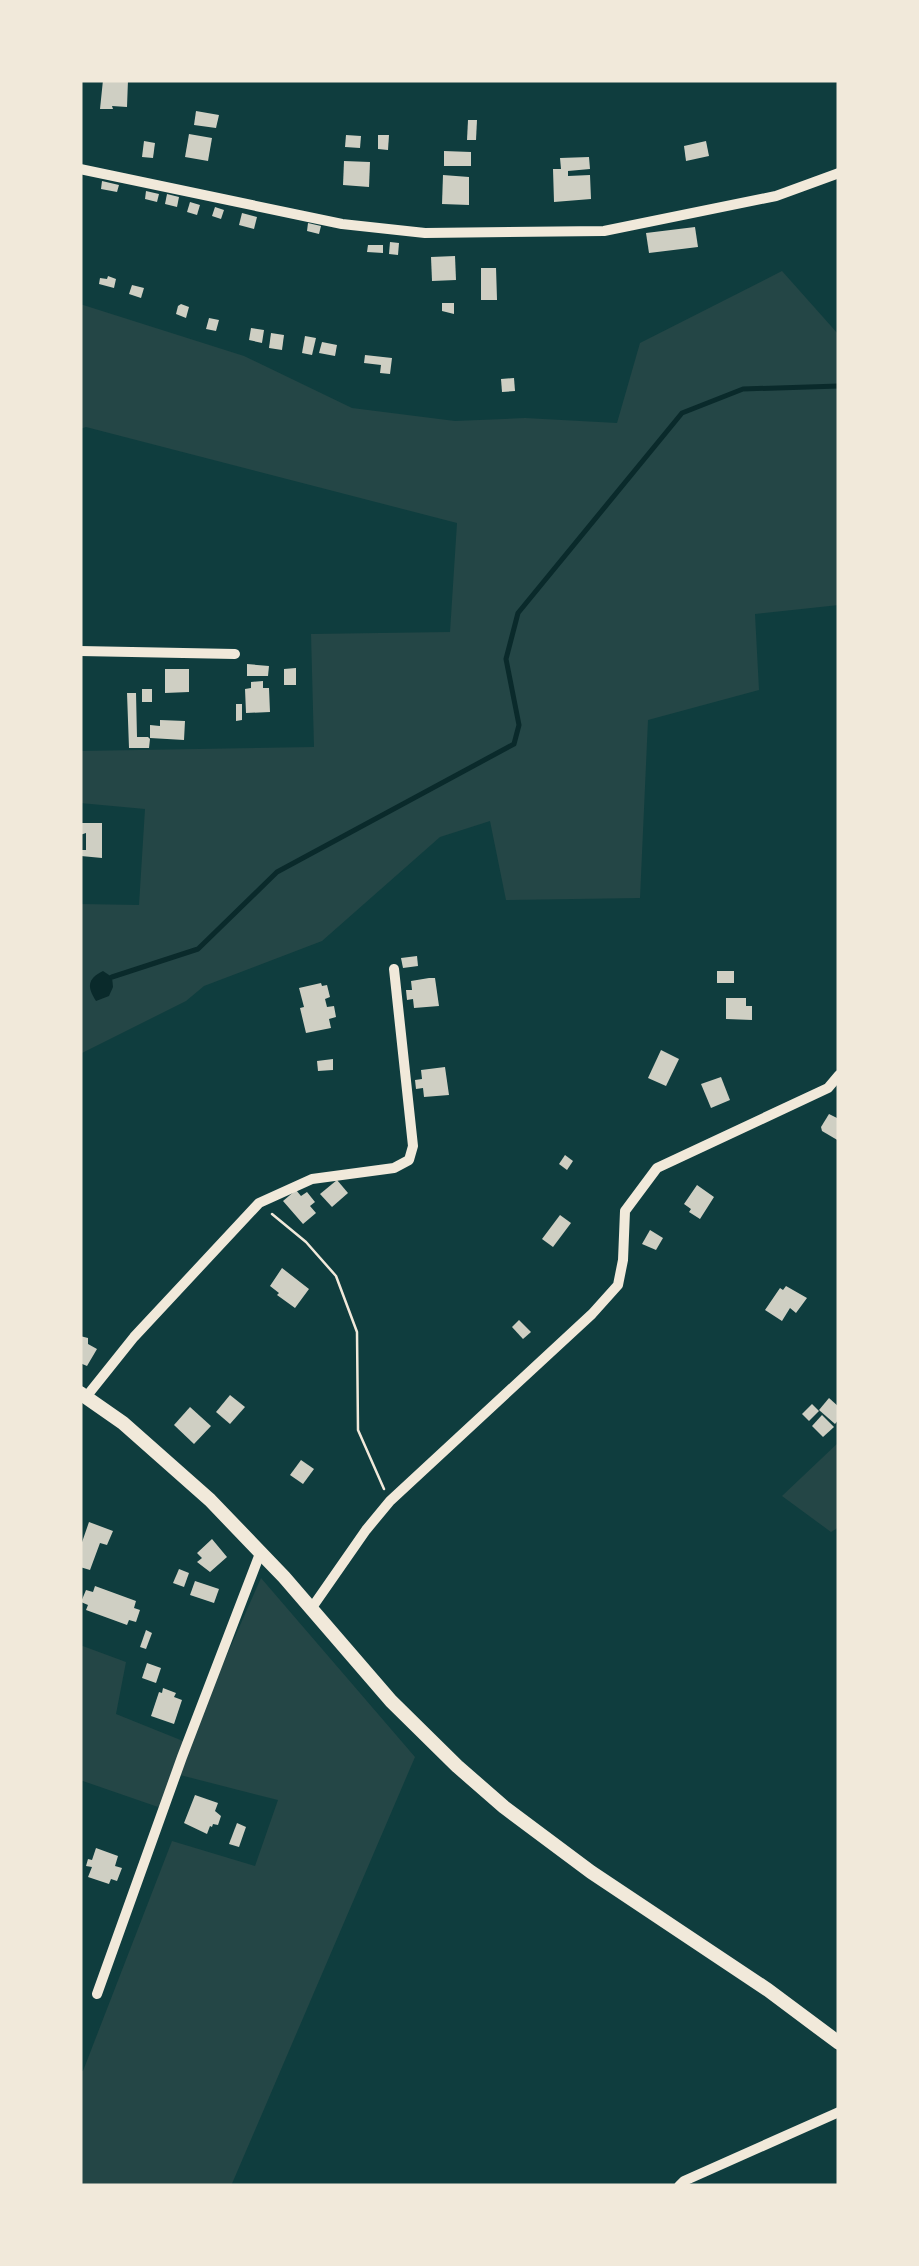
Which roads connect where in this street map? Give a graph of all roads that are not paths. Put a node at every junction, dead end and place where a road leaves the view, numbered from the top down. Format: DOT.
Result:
graph roads {
  1 [pos="80,168"];
  2 [pos="839,173"];
  3 [pos="80,652"];
  4 [pos="235,654"];
  5 [pos="394,970"];
  6 [pos="839,1076"];
  7 [pos="83,1395"];
  8 [pos="260,1551"];
  9 [pos="311,1610"];
  10 [pos="96,1994"];
  11 [pos="839,2043"];
  12 [pos="839,2112"];
  13 [pos="679,2186"];
  1 -- 2 [label="street"];
  3 -- 4 [label="street"];
  5 -- 7 [label="street"];
  6 -- 9 [label="street"];
  7 -- 8 [label="main road"];
  8 -- 9 [label="main road"];
  8 -- 10 [label="street"];
  9 -- 11 [label="main road"];
  12 -- 13 [label="street"];
}
